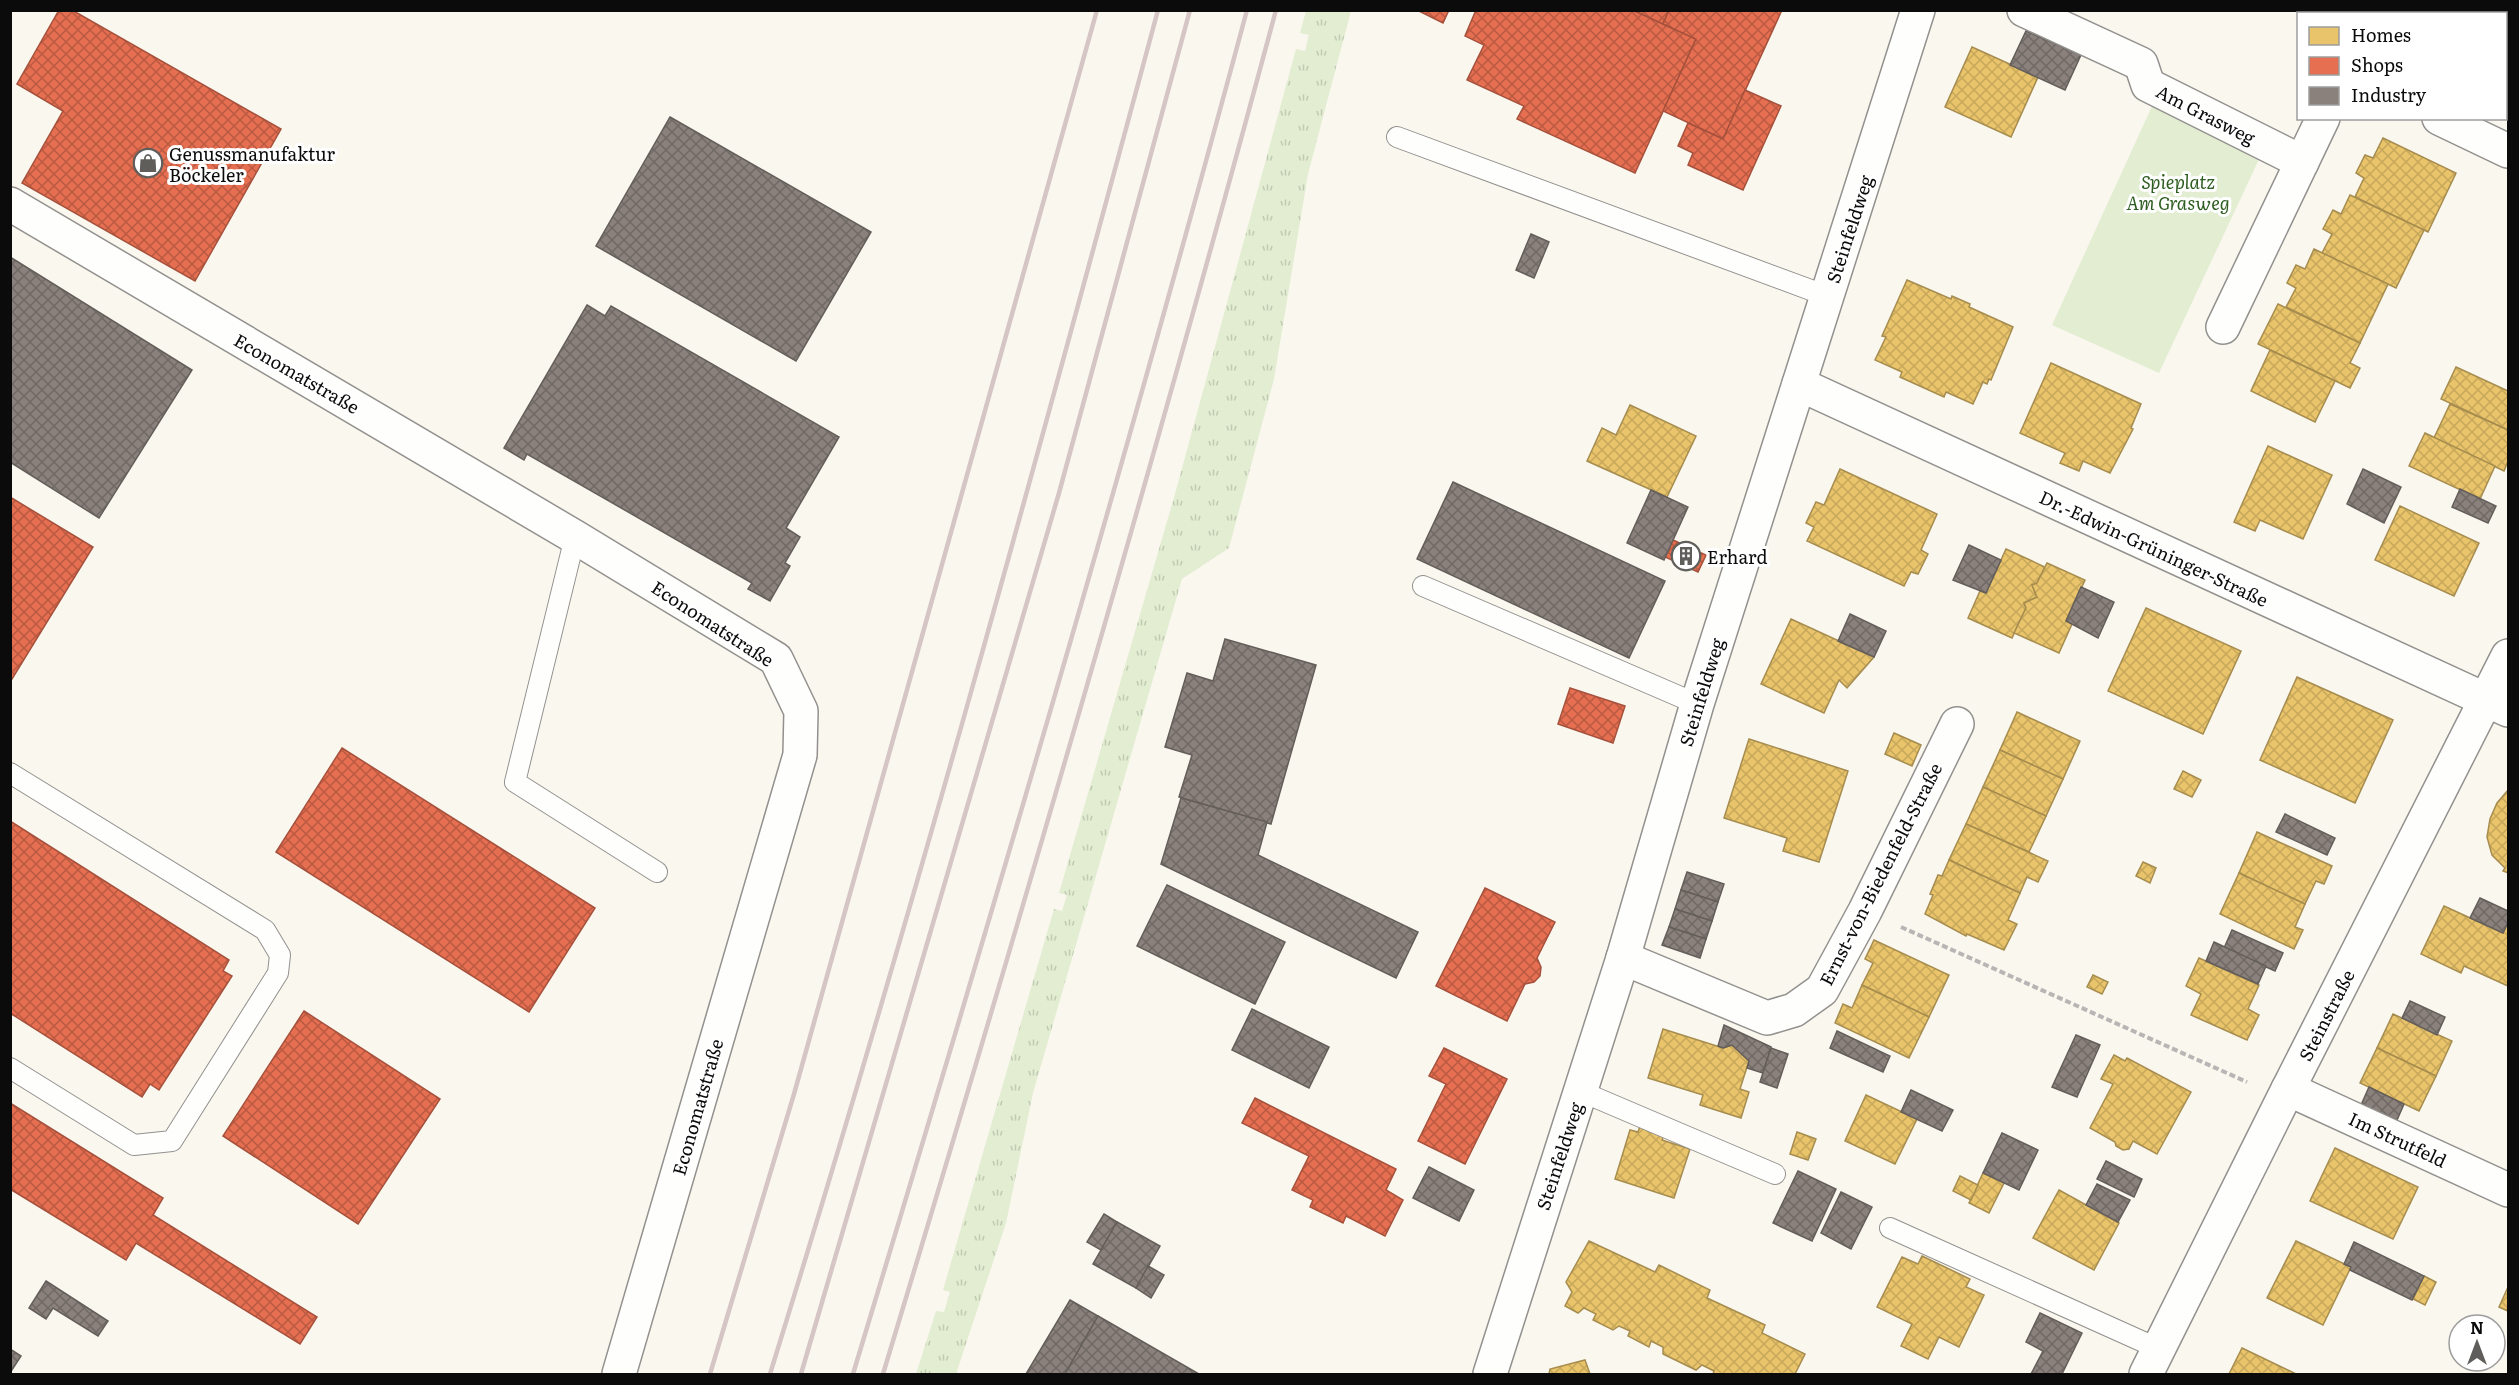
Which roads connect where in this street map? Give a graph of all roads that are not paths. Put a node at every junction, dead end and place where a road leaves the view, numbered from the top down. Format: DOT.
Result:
graph roads {
  1 [pos="1918,10"];
  2 [pos="2024,10"];
  3 [pos="2322,120"];
  4 [pos="2443,120"];
  5 [pos="1397,137"];
  6 [pos="2508,151"];
  7 [pos="2302,162"];
  8 [pos="10,204"];
  9 [pos="1827,296"];
  10 [pos="2223,327"];
  11 [pos="1799,384"];
  12 [pos="575,537"];
  13 [pos="1423,586"];
  14 [pos="2508,656"];
  15 [pos="1697,704"];
  16 [pos="2498,705"];
  17 [pos="1957,724"];
  18 [pos="10,773"];
  19 [pos="657,872"];
  20 [pos="1623,958"];
  21 [pos="10,1068"];
  22 [pos="1580,1091"];
  23 [pos="2285,1095"];
  24 [pos="1775,1174"];
  25 [pos="2508,1190"];
  26 [pos="1890,1228"];
  27 [pos="2153,1362"];
  28 [pos="619,1374"];
  29 [pos="1490,1374"];
  1 -- 9 [label="street, Steinfeldweg"];
  2 -- 7 [label="street, Am Grasweg"];
  3 -- 7 [label="street"];
  4 -- 6 [label="street"];
  5 -- 9 [label="lane"];
  7 -- 10 [label="street"];
  8 -- 12 [label="street, Economatstraße"];
  9 -- 11 [label="street, Steinfeldweg"];
  11 -- 15 [label="street, Steinfeldweg"];
  11 -- 16 [label="street, Dr.-Edwin-Grüninger-Straße"];
  12 -- 19 [label="lane"];
  12 -- 28 [label="street, Economatstraße"];
  13 -- 15 [label="lane"];
  14 -- 16 [label="street, Steinstraße"];
  15 -- 20 [label="street, Steinfeldweg"];
  16 -- 23 [label="street, Steinstraße"];
  17 -- 20 [label="street, Ernst-von-Biedenfeld-Straße"];
  18 -- 21 [label="lane"];
  20 -- 22 [label="street, Steinfeldweg"];
  22 -- 24 [label="lane"];
  22 -- 29 [label="street, Steinfeldweg"];
  23 -- 25 [label="street, Im Strutfeld"];
  23 -- 27 [label="street, Steinstraße"];
  26 -- 27 [label="lane"];
}
